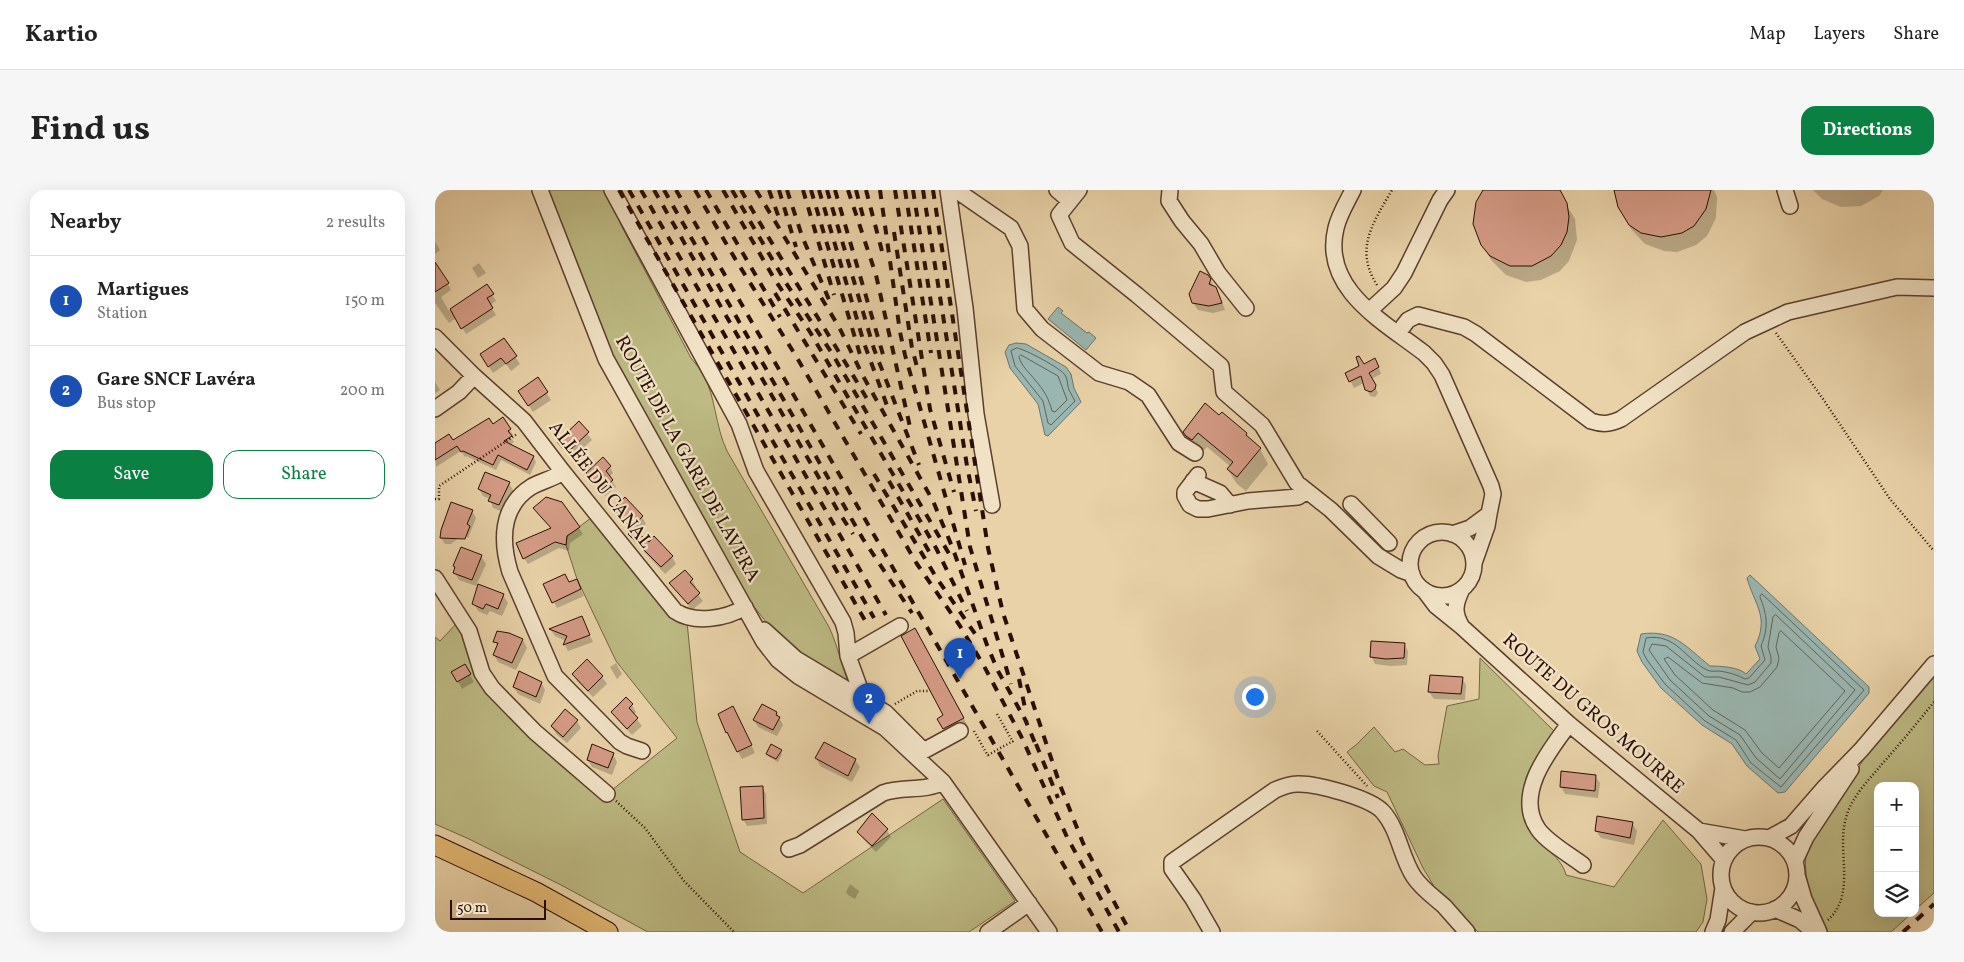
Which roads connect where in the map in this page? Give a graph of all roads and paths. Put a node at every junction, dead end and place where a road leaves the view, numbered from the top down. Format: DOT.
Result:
graph roads {
  1 [pos="541,190"];
  2 [pos="612,190"];
  3 [pos="948,190"];
  4 [pos="956,190"];
  5 [pos="1057,190"];
  6 [pos="1170,190"];
  7 [pos="1353,190"];
  8 [pos="1392,190"];
  9 [pos="1447,190"];
  10 [pos="1785,190"];
  11 [pos="1075,195"];
  12 [pos="1790,206"];
  13 [pos="1934,288"];
  14 [pos="1385,296"];
  15 [pos="1246,308"];
  16 [pos="1369,311"];
  17 [pos="1769,320"];
  18 [pos="1398,333"];
  19 [pos="435,337"];
  20 [pos="474,376"];
  21 [pos="435,408"];
  22 [pos="529,427"];
  23 [pos="1195,453"];
  24 [pos="563,472"];
  25 [pos="1307,491"];
  26 [pos="435,499"];
  27 [pos="1351,504"];
  28 [pos="991,505"];
  29 [pos="1229,505"];
  30 [pos="1489,514"];
  31 [pos="1452,534"];
  32 [pos="1389,543"];
  33 [pos="1416,545"];
  34 [pos="1934,551"];
  35 [pos="1378,556"];
  36 [pos="1474,563"];
  37 [pos="1412,574"];
  38 [pos="435,578"];
  39 [pos="1462,588"];
  40 [pos="1424,590"];
  41 [pos="745,608"];
  42 [pos="900,626"];
  43 [pos="1462,627"];
  44 [pos="848,656"];
  45 [pos="1934,664"];
  46 [pos="930,691"];
  47 [pos="856,702"];
  48 [pos="1934,702"];
  49 [pos="892,706"];
  50 [pos="997,714"];
  51 [pos="1569,724"];
  52 [pos="966,730"];
  53 [pos="1317,731"];
  54 [pos="1861,750"];
  55 [pos="642,751"];
  56 [pos="919,753"];
  57 [pos="943,782"];
  58 [pos="1370,790"];
  59 [pos="607,794"];
  60 [pos="1699,831"];
  61 [pos="1769,838"];
  62 [pos="1745,839"];
  63 [pos="435,845"];
  64 [pos="789,849"];
  65 [pos="1724,860"];
  66 [pos="1583,865"];
  67 [pos="1796,868"];
  68 [pos="1723,888"];
  69 [pos="1029,903"];
  70 [pos="1775,909"];
  71 [pos="1752,912"];
  72 [pos="1817,930"];
  73 [pos="608,932"];
  74 [pos="734,932"];
  75 [pos="988,932"];
  76 [pos="1049,932"];
  77 [pos="1211,932"];
  78 [pos="1467,932"];
  79 [pos="1713,932"];
  80 [pos="1732,932"];
  1 -- 41 [label="street, ROUTE DE LA GARE DE LAVERA"];
  2 -- 44 [label="street"];
  3 -- 28 [label="street"];
  4 -- 23 [label="street"];
  5 -- 11 [label="street"];
  6 -- 15 [label="street"];
  7 -- 16 [label="street"];
  8 -- 14 [label="path"];
  9 -- 14 [label="street"];
  10 -- 12 [label="street"];
  11 -- 25 [label="street"];
  13 -- 17 [label="street"];
  14 -- 16 [label="street"];
  16 -- 18 [label="street"];
  17 -- 18 [label="street"];
  17 -- 34 [label="path"];
  18 -- 30 [label="street"];
  19 -- 20 [label="street, ALLÉE DU CANAL"];
  20 -- 21 [label="street"];
  20 -- 22 [label="street, ALLÉE DU CANAL"];
  22 -- 24 [label="street, ALLÉE DU CANAL"];
  22 -- 26 [label="path"];
  24 -- 41 [label="street, ALLÉE DU CANAL"];
  24 -- 55 [label="street"];
  25 -- 29 [label="street"];
  25 -- 35 [label="street"];
  27 -- 32 [label="street"];
  29 -- 29 [label="street"];
  30 -- 31 [label="street"];
  30 -- 36 [label="street"];
  31 -- 33 [label="street"];
  31 -- 36 [label="street"];
  32 -- 33 [label="street"];
  32 -- 35 [label="street"];
  33 -- 37 [label="street"];
  35 -- 37 [label="street"];
  36 -- 39 [label="street"];
  37 -- 40 [label="street, ROUTE DU GROS MOURRE"];
  38 -- 59 [label="street"];
  39 -- 40 [label="street"];
  39 -- 43 [label="street"];
  40 -- 43 [label="street, ROUTE DU GROS MOURRE"];
  41 -- 47 [label="street, ROUTE DE LA GARE DE LAVERA"];
  42 -- 44 [label="street"];
  43 -- 51 [label="street, ROUTE DU GROS MOURRE"];
  44 -- 47 [label="street"];
  45 -- 54 [label="street"];
  46 -- 49 [label="path"];
  47 -- 56 [label="street, ROUTE DE LA GARE DE LAVERA"];
  48 -- 72 [label="path"];
  50 -- 52 [label="path, bridge"];
  51 -- 60 [label="street, ROUTE DU GROS MOURRE"];
  51 -- 66 [label="street"];
  52 -- 56 [label="street"];
  53 -- 58 [label="path"];
  54 -- 61 [label="street"];
  54 -- 67 [label="street"];
  56 -- 57 [label="street, ROUTE DE LA GARE DE LAVERA"];
  57 -- 64 [label="street"];
  57 -- 69 [label="street, ROUTE DE LA GARE DE LAVERA"];
  59 -- 74 [label="path"];
  60 -- 62 [label="street, ROUTE DU GROS MOURRE"];
  60 -- 65 [label="street, ROUTE DU GROS MOURRE"];
  61 -- 62 [label="street"];
  61 -- 67 [label="street"];
  62 -- 65 [label="street"];
  63 -- 73 [label="main road"];
  65 -- 68 [label="street"];
  67 -- 70 [label="street"];
  67 -- 72 [label="street"];
  68 -- 71 [label="street"];
  68 -- 79 [label="street"];
  69 -- 75 [label="street"];
  69 -- 76 [label="street, ROUTE DE LA GARE DE LAVERA"];
  70 -- 71 [label="street"];
  70 -- 72 [label="street"];
  71 -- 80 [label="street"];
  77 -- 78 [label="street"];
}
